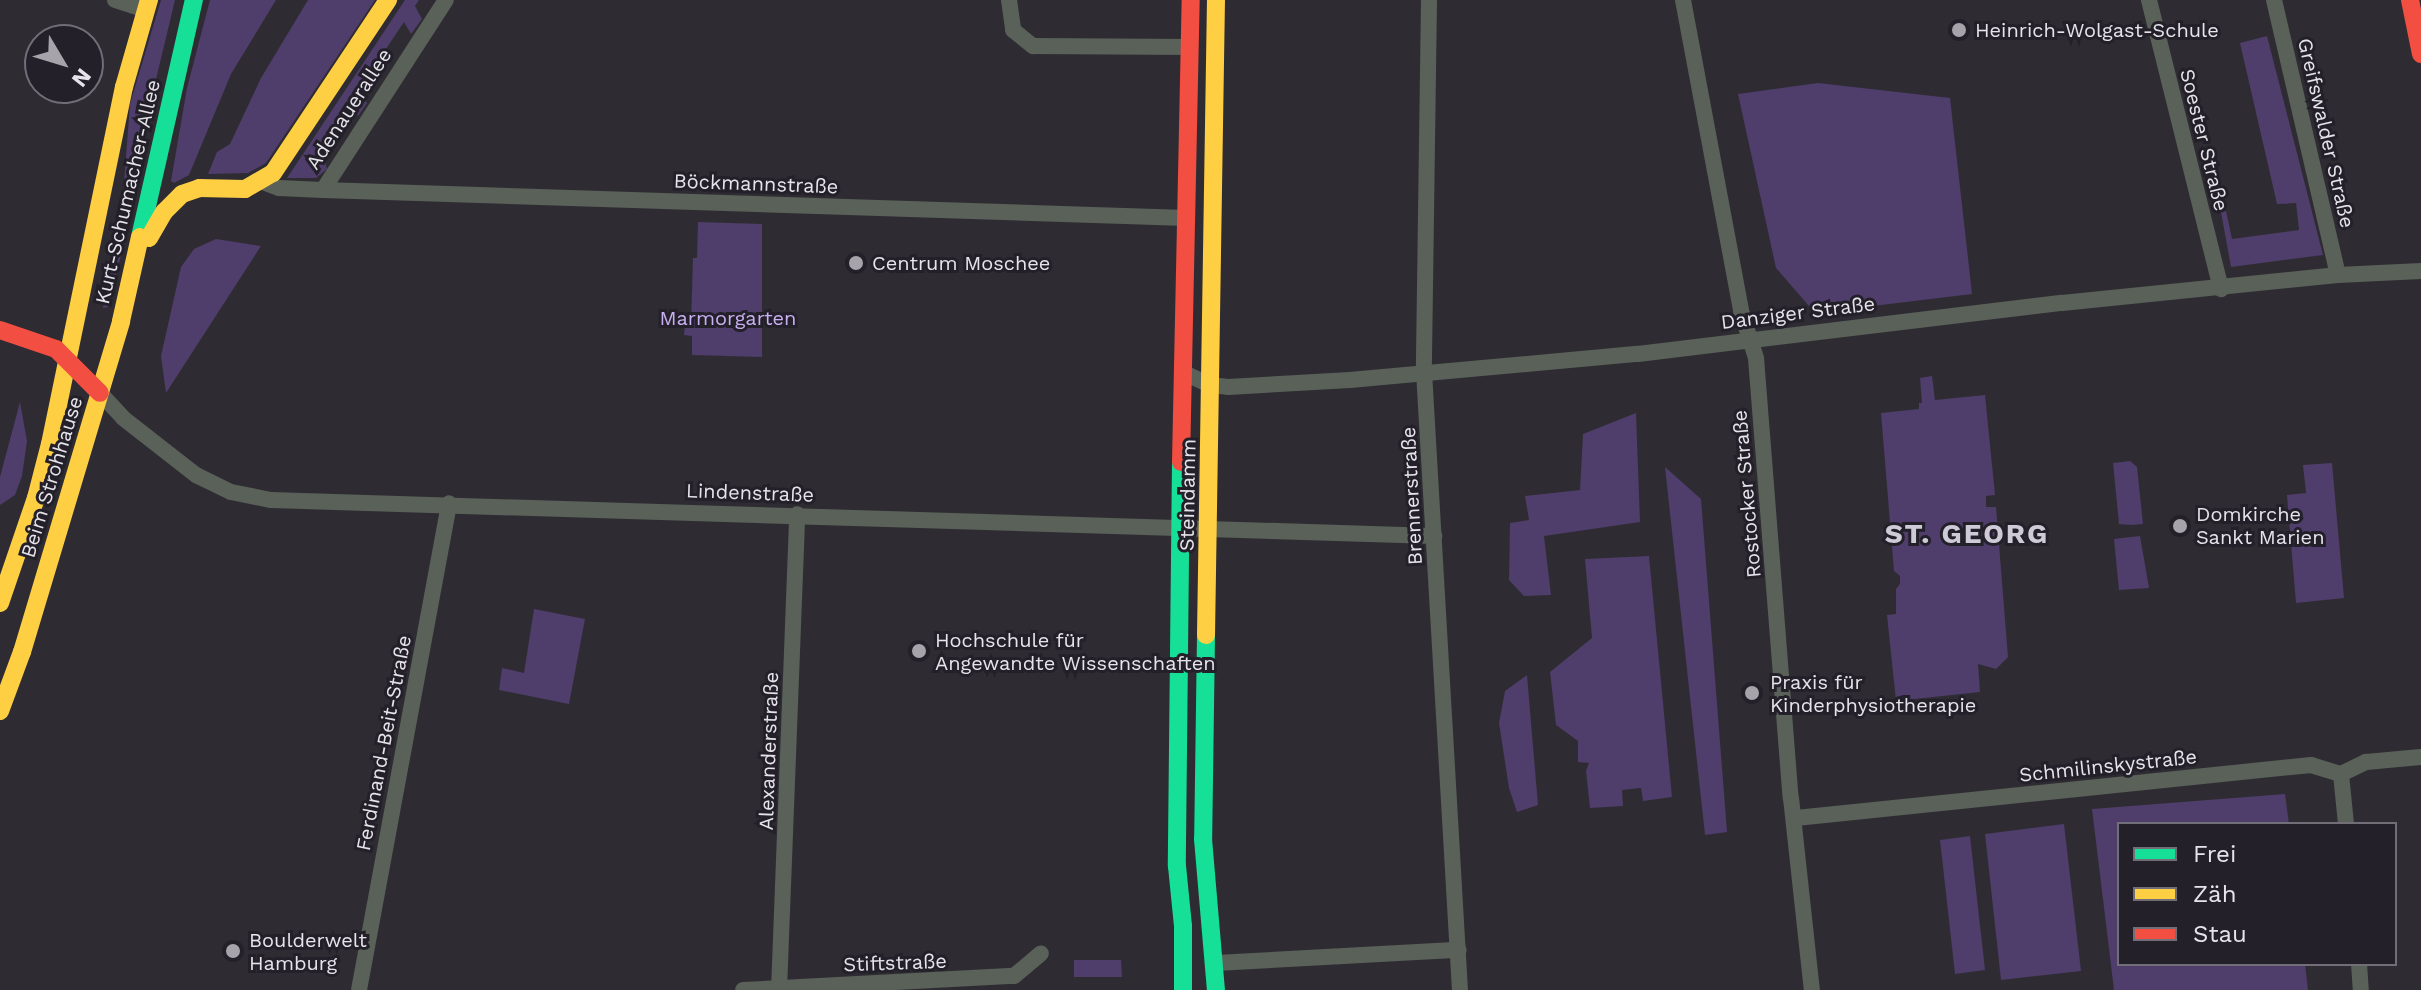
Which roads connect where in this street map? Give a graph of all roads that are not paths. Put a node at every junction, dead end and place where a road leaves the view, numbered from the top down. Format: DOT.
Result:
graph roads {
  1 [pos="115,0"];
  2 [pos="194,0"];
  3 [pos="388,0"];
  4 [pos="446,0"];
  5 [pos="1009,0"];
  6 [pos="1191,0"];
  7 [pos="1216,0"];
  8 [pos="1429,0"];
  9 [pos="1683,0"];
  10 [pos="2149,0"];
  11 [pos="2274,0"];
  12 [pos="2410,0"];
  13 [pos="148,5"];
  14 [pos="1190,47"];
  15 [pos="2421,54"];
  16 [pos="263,182"];
  17 [pos="323,190"];
  18 [pos="1187,218"];
  19 [pos="137,262"];
  20 [pos="2421,271"];
  21 [pos="2338,275"];
  22 [pos="2221,289"];
  23 [pos="0,330"];
  24 [pos="1750,339"];
  25 [pos="69,359"];
  26 [pos="1182,372"];
  27 [pos="1424,372"];
  28 [pos="1210,385"];
  29 [pos="100,393"];
  30 [pos="449,503"];
  31 [pos="797,514"];
  32 [pos="1182,529"];
  33 [pos="1210,530"];
  34 [pos="1434,536"];
  35 [pos="0,603"];
  36 [pos="0,711"];
  37 [pos="2421,757"];
  38 [pos="2341,774"];
  39 [pos="1796,818"];
  40 [pos="2346,822"];
  41 [pos="1459,950"];
  42 [pos="1041,953"];
  43 [pos="1216,963"];
  44 [pos="2359,966"];
  45 [pos="779,989"];
  46 [pos="359,990"];
  47 [pos="743,990"];
  48 [pos="1183,990"];
  49 [pos="1216,990"];
  50 [pos="1460,990"];
  51 [pos="1812,990"];
  52 [pos="2361,990"];
  1 -- 13 [label="street"];
  2 -- 19 [label="main road, Kurt-Schumacher-Allee"];
  3 -- 16 [label="main road, Adenauerallee"];
  4 -- 17 [label="street, Adenauerallee"];
  5 -- 14 [label="street"];
  6 -- 14 [label="main road, Steindamm"];
  7 -- 28 [label="main road, Steindamm"];
  8 -- 27 [label="street, Brennerstraße"];
  9 -- 24 [label="street, Rostocker Straße"];
  10 -- 22 [label="street, Soester Straße"];
  11 -- 21 [label="street, Greifswalder Straße"];
  12 -- 15 [label="main road"];
  13 -- 25 [label="main road, Kurt-Schumacher-Allee"];
  14 -- 18 [label="main road, Steindamm"];
  16 -- 17 [label="street, Adenauerallee"];
  16 -- 19 [label="main road, Adenauerallee"];
  17 -- 18 [label="street, Böckmannstraße"];
  18 -- 26 [label="main road, Steindamm"];
  19 -- 29 [label="main road, Kurt-Schumacher-Allee"];
  20 -- 21 [label="street, Danziger Straße"];
  21 -- 22 [label="street, Danziger Straße"];
  22 -- 24 [label="street, Danziger Straße"];
  23 -- 25 [label="main road"];
  24 -- 27 [label="street, Danziger Straße"];
  24 -- 39 [label="street, Rostocker Straße"];
  25 -- 29 [label="main road"];
  25 -- 35 [label="main road, Beim Strohhause"];
  26 -- 28 [label="street, Danziger Straße"];
  26 -- 32 [label="main road, Steindamm"];
  27 -- 28 [label="street, Danziger Straße"];
  27 -- 34 [label="street, Brennerstraße"];
  28 -- 33 [label="main road, Steindamm"];
  29 -- 30 [label="street, Lindenstraße"];
  29 -- 36 [label="main road, Beim Strohhause"];
  30 -- 31 [label="street, Lindenstraße"];
  30 -- 46 [label="street, Ferdinand-Beit-Straße"];
  31 -- 32 [label="street, Lindenstraße"];
  31 -- 45 [label="street, Alexanderstraße"];
  32 -- 33 [label="street, Lindenstraße"];
  32 -- 48 [label="main road, Steindamm"];
  33 -- 34 [label="street, Lindenstraße"];
  33 -- 43 [label="main road, Steindamm"];
  34 -- 41 [label="street, Brennerstraße"];
  37 -- 38 [label="street"];
  38 -- 39 [label="street, Schmilinskystraße"];
  38 -- 40 [label="street"];
  39 -- 51 [label="street, Rostocker Straße"];
  41 -- 43 [label="street"];
  41 -- 50 [label="street, Brennerstraße"];
  42 -- 45 [label="street, Stiftstraße"];
  43 -- 49 [label="main road, Steindamm"];
  44 -- 52 [label="street"];
  45 -- 47 [label="street, Stiftstraße"];
}
